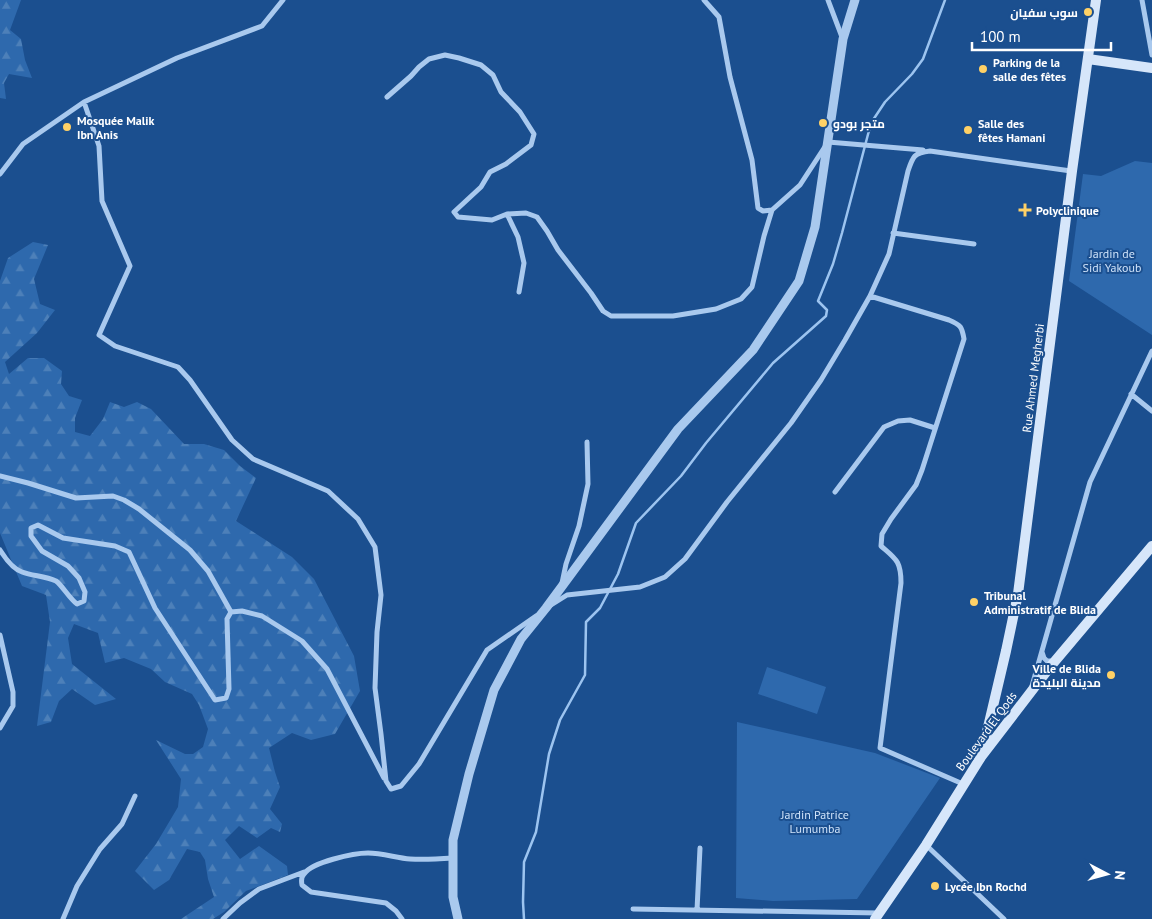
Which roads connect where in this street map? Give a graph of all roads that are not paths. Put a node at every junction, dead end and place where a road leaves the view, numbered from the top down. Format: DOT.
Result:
graph roads {
  1 [pos="284,0"];
  2 [pos="704,0"];
  3 [pos="828,0"];
  4 [pos="855,0"];
  5 [pos="1096,0"];
  6 [pos="1142,0"];
  7 [pos="843,39"];
  8 [pos="1090,40"];
  9 [pos="1152,55"];
  10 [pos="1088,59"];
  11 [pos="1108,62"];
  12 [pos="1152,68"];
  13 [pos="1085,75"];
  14 [pos="387,97"];
  15 [pos="84,102"];
  16 [pos="828,142"];
  17 [pos="930,150"];
  18 [pos="1072,171"];
  19 [pos="0,174"];
  20 [pos="772,210"];
  21 [pos="508,214"];
  22 [pos="893,233"];
  23 [pos="974,244"];
  24 [pos="519,292"];
  25 [pos="870,296"];
  26 [pos="1152,351"];
  27 [pos="1131,394"];
  28 [pos="1152,411"];
  29 [pos="935,428"];
  30 [pos="587,442"];
  31 [pos="0,476"];
  32 [pos="835,492"];
  33 [pos="1152,546"];
  34 [pos="0,550"];
  35 [pos="562,587"];
  36 [pos="546,608"];
  37 [pos="231,612"];
  38 [pos="0,635"];
  39 [pos="1042,651"];
  40 [pos="1056,661"];
  41 [pos="1031,691"];
  42 [pos="0,728"];
  43 [pos="981,758"];
  44 [pos="386,781"];
  45 [pos="963,784"];
  46 [pos="135,796"];
  47 [pos="926,845"];
  48 [pos="700,848"];
  49 [pos="453,858"];
  50 [pos="304,872"];
  51 [pos="633,909"];
  52 [pos="697,910"];
  53 [pos="877,916"];
  54 [pos="63,919"];
  55 [pos="223,919"];
  56 [pos="402,919"];
  57 [pos="458,919"];
  58 [pos="1004,919"];
  1 -- 15 [label="street"];
  2 -- 20 [label="street"];
  3 -- 7 [label="street"];
  4 -- 7 [label="street"];
  5 -- 8 [label="main road, Rue Ahmed Megherbi"];
  6 -- 9 [label="street"];
  7 -- 16 [label="street"];
  8 -- 10 [label="main road, Rue Ahmed Megherbi"];
  8 -- 11 [label="main road"];
  10 -- 11 [label="main road"];
  10 -- 13 [label="main road, Rue Ahmed Megherbi"];
  11 -- 12 [label="main road"];
  11 -- 13 [label="main road"];
  13 -- 18 [label="main road, Rue Ahmed Megherbi"];
  14 -- 21 [label="street"];
  15 -- 19 [label="street"];
  15 -- 44 [label="street"];
  16 -- 17 [label="street"];
  16 -- 20 [label="street"];
  16 -- 35 [label="street"];
  17 -- 18 [label="street"];
  17 -- 22 [label="street"];
  18 -- 43 [label="main road, Rue Ahmed Megherbi"];
  20 -- 21 [label="street"];
  21 -- 24 [label="street"];
  22 -- 23 [label="street"];
  22 -- 25 [label="street"];
  25 -- 29 [label="street"];
  25 -- 36 [label="street"];
  26 -- 27 [label="street"];
  27 -- 28 [label="street"];
  27 -- 39 [label="street"];
  29 -- 32 [label="street"];
  29 -- 45 [label="street"];
  30 -- 35 [label="street"];
  31 -- 37 [label="street"];
  33 -- 40 [label="main road, Boulevard El Qods"];
  34 -- 37 [label="street"];
  35 -- 36 [label="street"];
  36 -- 44 [label="street"];
  36 -- 49 [label="street"];
  37 -- 44 [label="street"];
  38 -- 42 [label="street"];
  39 -- 40 [label="street"];
  39 -- 41 [label="street"];
  40 -- 41 [label="main road, Boulevard El Qods"];
  41 -- 43 [label="main road, Boulevard El Qods"];
  43 -- 45 [label="main road, Boulevard El Qods"];
  45 -- 47 [label="main road, Boulevard El Qods"];
  46 -- 54 [label="street"];
  47 -- 53 [label="main road, Boulevard El Qods"];
  47 -- 58 [label="street"];
  48 -- 52 [label="street"];
  49 -- 50 [label="street"];
  49 -- 57 [label="street"];
  50 -- 55 [label="street"];
  50 -- 56 [label="street"];
  51 -- 52 [label="street"];
  52 -- 53 [label="street"];
}
